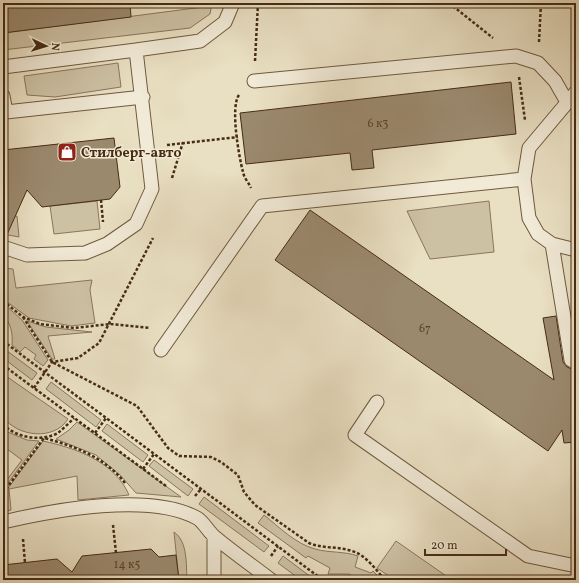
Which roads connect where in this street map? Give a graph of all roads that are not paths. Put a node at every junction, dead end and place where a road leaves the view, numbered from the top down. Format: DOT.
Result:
graph roads {
  1 [pos="233,3"];
  2 [pos="136,50"];
  3 [pos="3,67"];
  4 [pos="254,81"];
  5 [pos="576,92"];
  6 [pos="3,96"];
  7 [pos="142,97"];
  8 [pos="567,102"];
  9 [pos="524,179"];
  10 [pos="552,244"];
  11 [pos="3,247"];
  12 [pos="576,250"];
  13 [pos="161,350"];
  14 [pos="576,363"];
  15 [pos="377,402"];
  16 [pos="3,522"];
  17 [pos="214,537"];
  18 [pos="576,566"];
  19 [pos="214,580"];
  20 [pos="271,580"];
  1 -- 2 [label="lane"];
  2 -- 3 [label="lane"];
  2 -- 7 [label="lane"];
  4 -- 8 [label="lane"];
  5 -- 8 [label="lane"];
  6 -- 7 [label="lane"];
  7 -- 11 [label="lane"];
  8 -- 9 [label="lane"];
  9 -- 10 [label="lane"];
  9 -- 13 [label="lane"];
  10 -- 12 [label="lane"];
  10 -- 14 [label="lane"];
  15 -- 18 [label="lane"];
  16 -- 17 [label="lane"];
  17 -- 19 [label="lane"];
  17 -- 20 [label="lane"];
}
